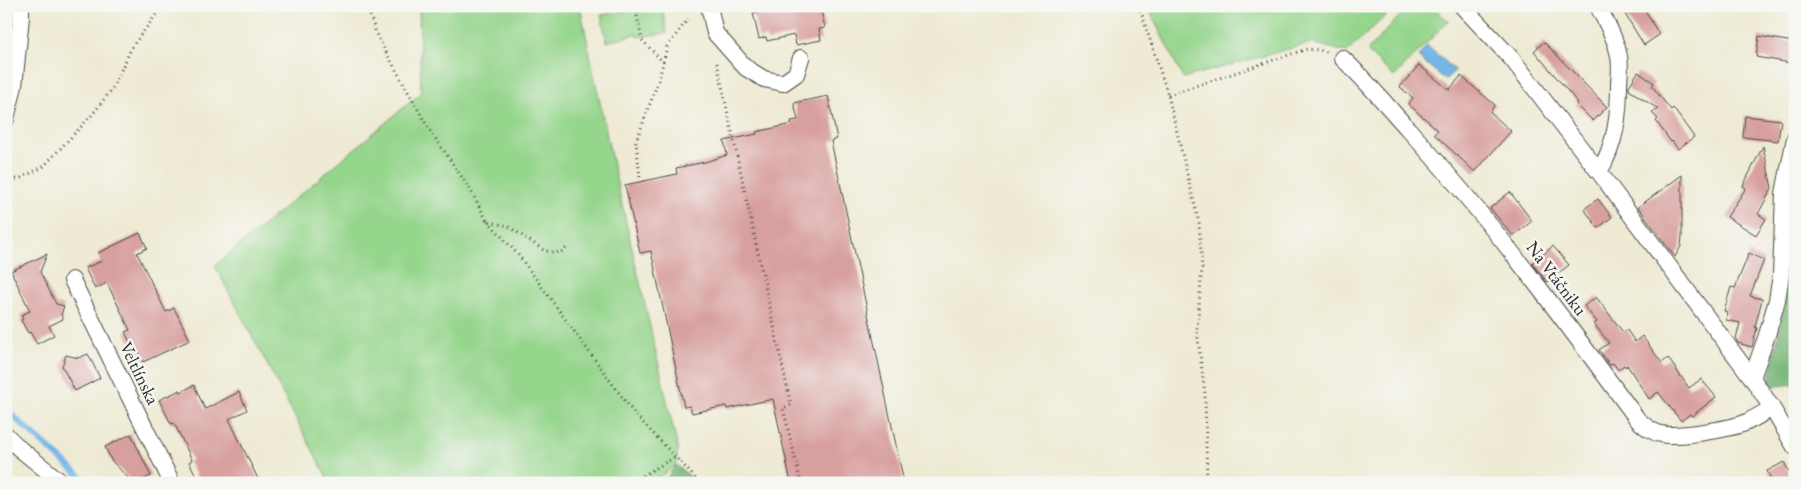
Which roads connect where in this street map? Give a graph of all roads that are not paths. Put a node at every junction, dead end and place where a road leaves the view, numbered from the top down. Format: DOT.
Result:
graph roads {
  1 [pos="21,6"];
  2 [pos="709,6"];
  3 [pos="1462,6"];
  4 [pos="1598,6"];
  5 [pos="801,58"];
  6 [pos="1342,58"];
  7 [pos="6,119"];
  8 [pos="1795,138"];
  9 [pos="1599,172"];
  10 [pos="72,280"];
  11 [pos="1752,378"];
  12 [pos="1772,408"];
  13 [pos="6,435"];
  14 [pos="1795,447"];
  15 [pos="59,482"];
  16 [pos="172,483"];
  1 -- 7 [label="street"];
  2 -- 5 [label="street"];
  3 -- 9 [label="street"];
  4 -- 9 [label="street"];
  6 -- 12 [label="street, Na Vtáčniku"];
  8 -- 11 [label="street"];
  9 -- 11 [label="street"];
  10 -- 16 [label="street, Veltlínska"];
  11 -- 12 [label="street"];
  12 -- 14 [label="street"];
  13 -- 15 [label="street"];
}
